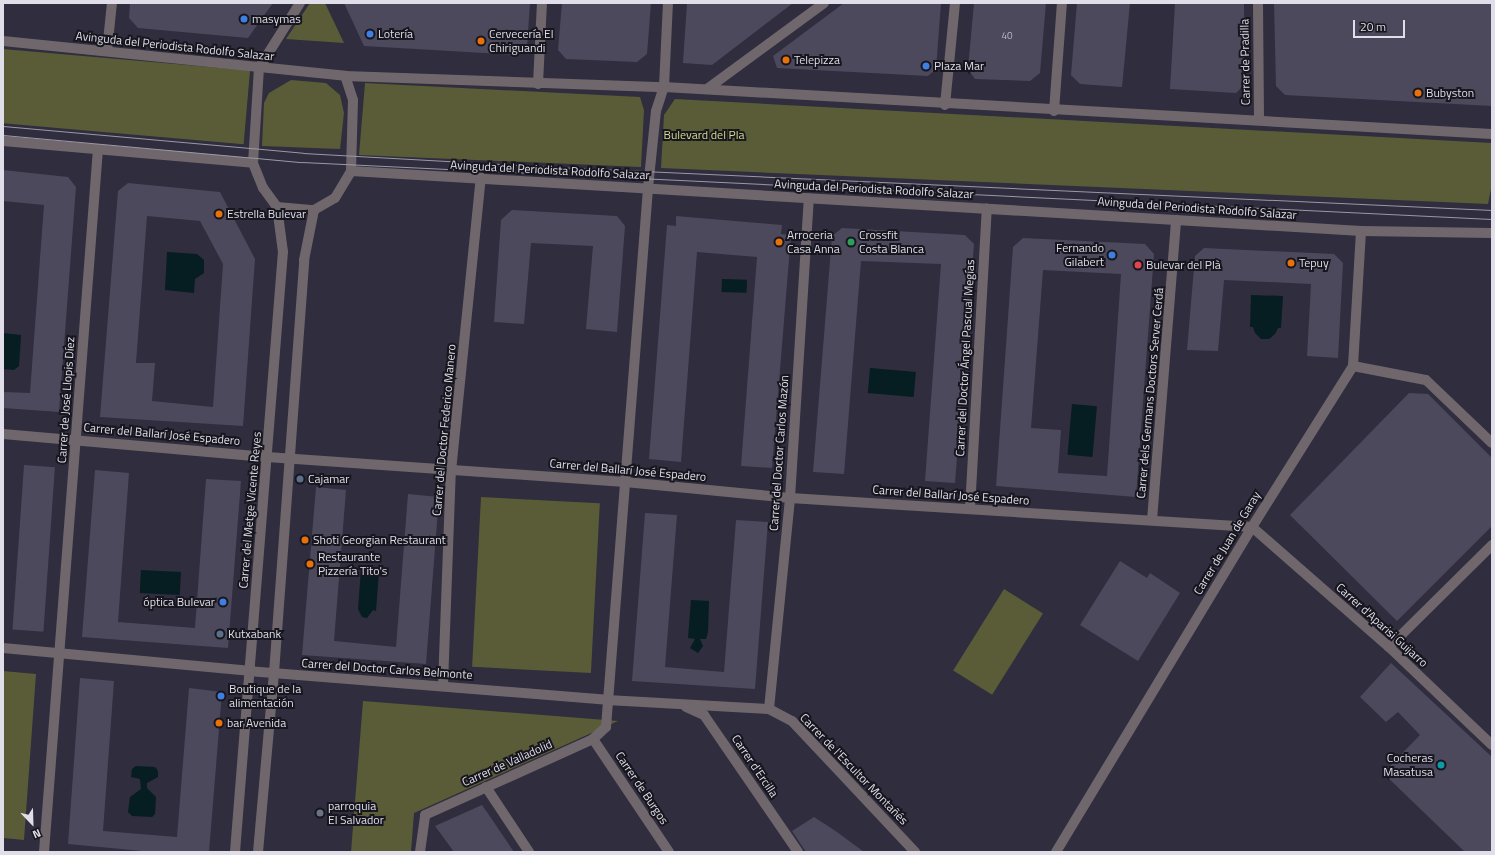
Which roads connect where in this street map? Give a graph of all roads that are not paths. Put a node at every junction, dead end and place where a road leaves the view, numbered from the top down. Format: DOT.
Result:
graph roads {
  1 [pos="112,3"];
  2 [pos="300,3"];
  3 [pos="542,3"];
  4 [pos="668,3"];
  5 [pos="824,3"];
  6 [pos="955,3"];
  7 [pos="1062,3"];
  8 [pos="1258,3"];
  9 [pos="3,41"];
  10 [pos="107,51"];
  11 [pos="259,68"];
  12 [pos="345,76"];
  13 [pos="538,84"];
  14 [pos="664,87"];
  15 [pos="707,89"];
  16 [pos="945,105"];
  17 [pos="1054,111"];
  18 [pos="1259,120"];
  19 [pos="1492,134"];
  20 [pos="3,141"];
  21 [pos="98,149"];
  22 [pos="253,163"];
  23 [pos="351,171"];
  24 [pos="481,178"];
  25 [pos="648,188"];
  26 [pos="809,199"];
  27 [pos="277,206"];
  28 [pos="987,208"];
  29 [pos="314,210"];
  30 [pos="1176,220"];
  31 [pos="1361,231"];
  32 [pos="1492,233"];
  33 [pos="1353,366"];
  34 [pos="3,434"];
  35 [pos="76,439"];
  36 [pos="1492,443"];
  37 [pos="267,458"];
  38 [pos="290,459"];
  39 [pos="451,471"];
  40 [pos="625,482"];
  41 [pos="790,498"];
  42 [pos="970,509"];
  43 [pos="1152,520"];
  44 [pos="1252,527"];
  45 [pos="1492,545"];
  46 [pos="1389,647"];
  47 [pos="3,648"];
  48 [pos="60,653"];
  49 [pos="249,671"];
  50 [pos="274,673"];
  51 [pos="443,685"];
  52 [pos="607,700"];
  53 [pos="681,705"];
  54 [pos="769,709"];
  55 [pos="593,739"];
  56 [pos="1492,745"];
  57 [pos="486,787"];
  58 [pos="44,852"];
  59 [pos="235,852"];
  60 [pos="258,852"];
  61 [pos="420,852"];
  62 [pos="529,852"];
  63 [pos="669,852"];
  64 [pos="798,852"];
  65 [pos="915,852"];
  66 [pos="1056,852"];
  1 -- 10 [label="street"];
  2 -- 11 [label="street"];
  3 -- 13 [label="street"];
  4 -- 14 [label="street, Carrer de Valladolid"];
  5 -- 15 [label="street"];
  6 -- 16 [label="street"];
  7 -- 17 [label="street"];
  8 -- 18 [label="street, Carrer de Pradilla"];
  9 -- 10 [label="street, Avinguda del Periodista Rodolfo Salazar"];
  10 -- 11 [label="street, Avinguda del Periodista Rodolfo Salazar"];
  11 -- 12 [label="street, Avinguda del Periodista Rodolfo Salazar"];
  11 -- 22 [label="street"];
  12 -- 13 [label="street, Avinguda del Periodista Rodolfo Salazar"];
  12 -- 23 [label="street"];
  13 -- 14 [label="street, Avinguda del Periodista Rodolfo Salazar"];
  14 -- 15 [label="street, Avinguda del Periodista Rodolfo Salazar"];
  14 -- 25 [label="street, Carrer de Valladolid"];
  15 -- 16 [label="street, Avinguda del Periodista Rodolfo Salazar"];
  16 -- 17 [label="street, Avinguda del Periodista Rodolfo Salazar"];
  17 -- 18 [label="street, Avinguda del Periodista Rodolfo Salazar"];
  18 -- 19 [label="street, Avinguda del Periodista Rodolfo Salazar"];
  20 -- 21 [label="street"];
  21 -- 22 [label="street"];
  21 -- 35 [label="street, Carrer de José Llopis Díez"];
  22 -- 27 [label="street"];
  23 -- 24 [label="street, Avinguda del Periodista Rodolfo Salazar"];
  23 -- 29 [label="street"];
  24 -- 25 [label="street, Avinguda del Periodista Rodolfo Salazar"];
  24 -- 39 [label="street, Carrer del Doctor Federico Manero"];
  25 -- 26 [label="street, Avinguda del Periodista Rodolfo Salazar"];
  25 -- 40 [label="street, Carrer de Valladolid"];
  26 -- 28 [label="street, Avinguda del Periodista Rodolfo Salazar"];
  26 -- 41 [label="street, Carrer del Doctor Carlos Mazón"];
  27 -- 29 [label="street"];
  27 -- 37 [label="street, Carrer del Metge Vicente Reyes"];
  28 -- 30 [label="street, Avinguda del Periodista Rodolfo Salazar"];
  28 -- 42 [label="street, Carrer del Doctor Ángel Pascual Megías"];
  29 -- 38 [label="street"];
  30 -- 31 [label="street, Avinguda del Periodista Rodolfo Salazar"];
  30 -- 43 [label="street, Carrer dels Germans Doctors Server Cerdá"];
  31 -- 32 [label="street, Avinguda del Periodista Rodolfo Salazar"];
  31 -- 33 [label="street, Carrer de Juan de Garay"];
  33 -- 36 [label="street"];
  33 -- 44 [label="street, Carrer de Juan de Garay"];
  34 -- 35 [label="street, Carrer del Ballarí José Espadero"];
  35 -- 37 [label="street, Carrer del Ballarí José Espadero"];
  35 -- 48 [label="street, Carrer de José Llopis Díez"];
  37 -- 38 [label="street, Carrer del Ballarí José Espadero"];
  37 -- 49 [label="street, Carrer del Metge Vicente Reyes"];
  38 -- 39 [label="street, Carrer del Ballarí José Espadero"];
  38 -- 50 [label="street"];
  39 -- 40 [label="street, Carrer del Ballarí José Espadero"];
  39 -- 51 [label="street, Carrer del Doctor Federico Manero"];
  40 -- 41 [label="street, Carrer del Ballarí José Espadero"];
  40 -- 52 [label="street, Carrer de Valladolid"];
  41 -- 42 [label="street, Carrer del Ballarí José Espadero"];
  41 -- 54 [label="street, Carrer del Doctor Carlos Mazón"];
  42 -- 43 [label="street, Carrer del Ballarí José Espadero"];
  43 -- 44 [label="street, Carrer del Ballarí José Espadero"];
  44 -- 46 [label="street, Carrer d'Aparisi Guijarro"];
  44 -- 66 [label="street, Carrer de Juan de Garay"];
  45 -- 46 [label="street"];
  46 -- 56 [label="street, Carrer d'Aparisi Guijarro"];
  47 -- 48 [label="street, Carrer del Doctor Carlos Belmonte"];
  48 -- 49 [label="street, Carrer del Doctor Carlos Belmonte"];
  48 -- 58 [label="street, Carrer de José Llopis Díez"];
  49 -- 50 [label="street, Carrer del Doctor Carlos Belmonte"];
  49 -- 59 [label="street, Carrer del Metge Vicente Reyes"];
  50 -- 51 [label="street, Carrer del Doctor Carlos Belmonte"];
  50 -- 60 [label="street"];
  51 -- 52 [label="street, Carrer del Doctor Carlos Belmonte"];
  52 -- 53 [label="street, Carrer del Doctor Carlos Belmonte"];
  52 -- 55 [label="street, Carrer de Valladolid"];
  53 -- 54 [label="street, Carrer del Doctor Carlos Belmonte"];
  53 -- 64 [label="street, Carrer d'Ercilla"];
  54 -- 65 [label="street, Carrer de l'Escultor Montañés"];
  55 -- 57 [label="street, Carrer de Valladolid"];
  55 -- 63 [label="street, Carrer de Burgos"];
  57 -- 61 [label="street, Carrer de Valladolid"];
  57 -- 62 [label="street"];
}
